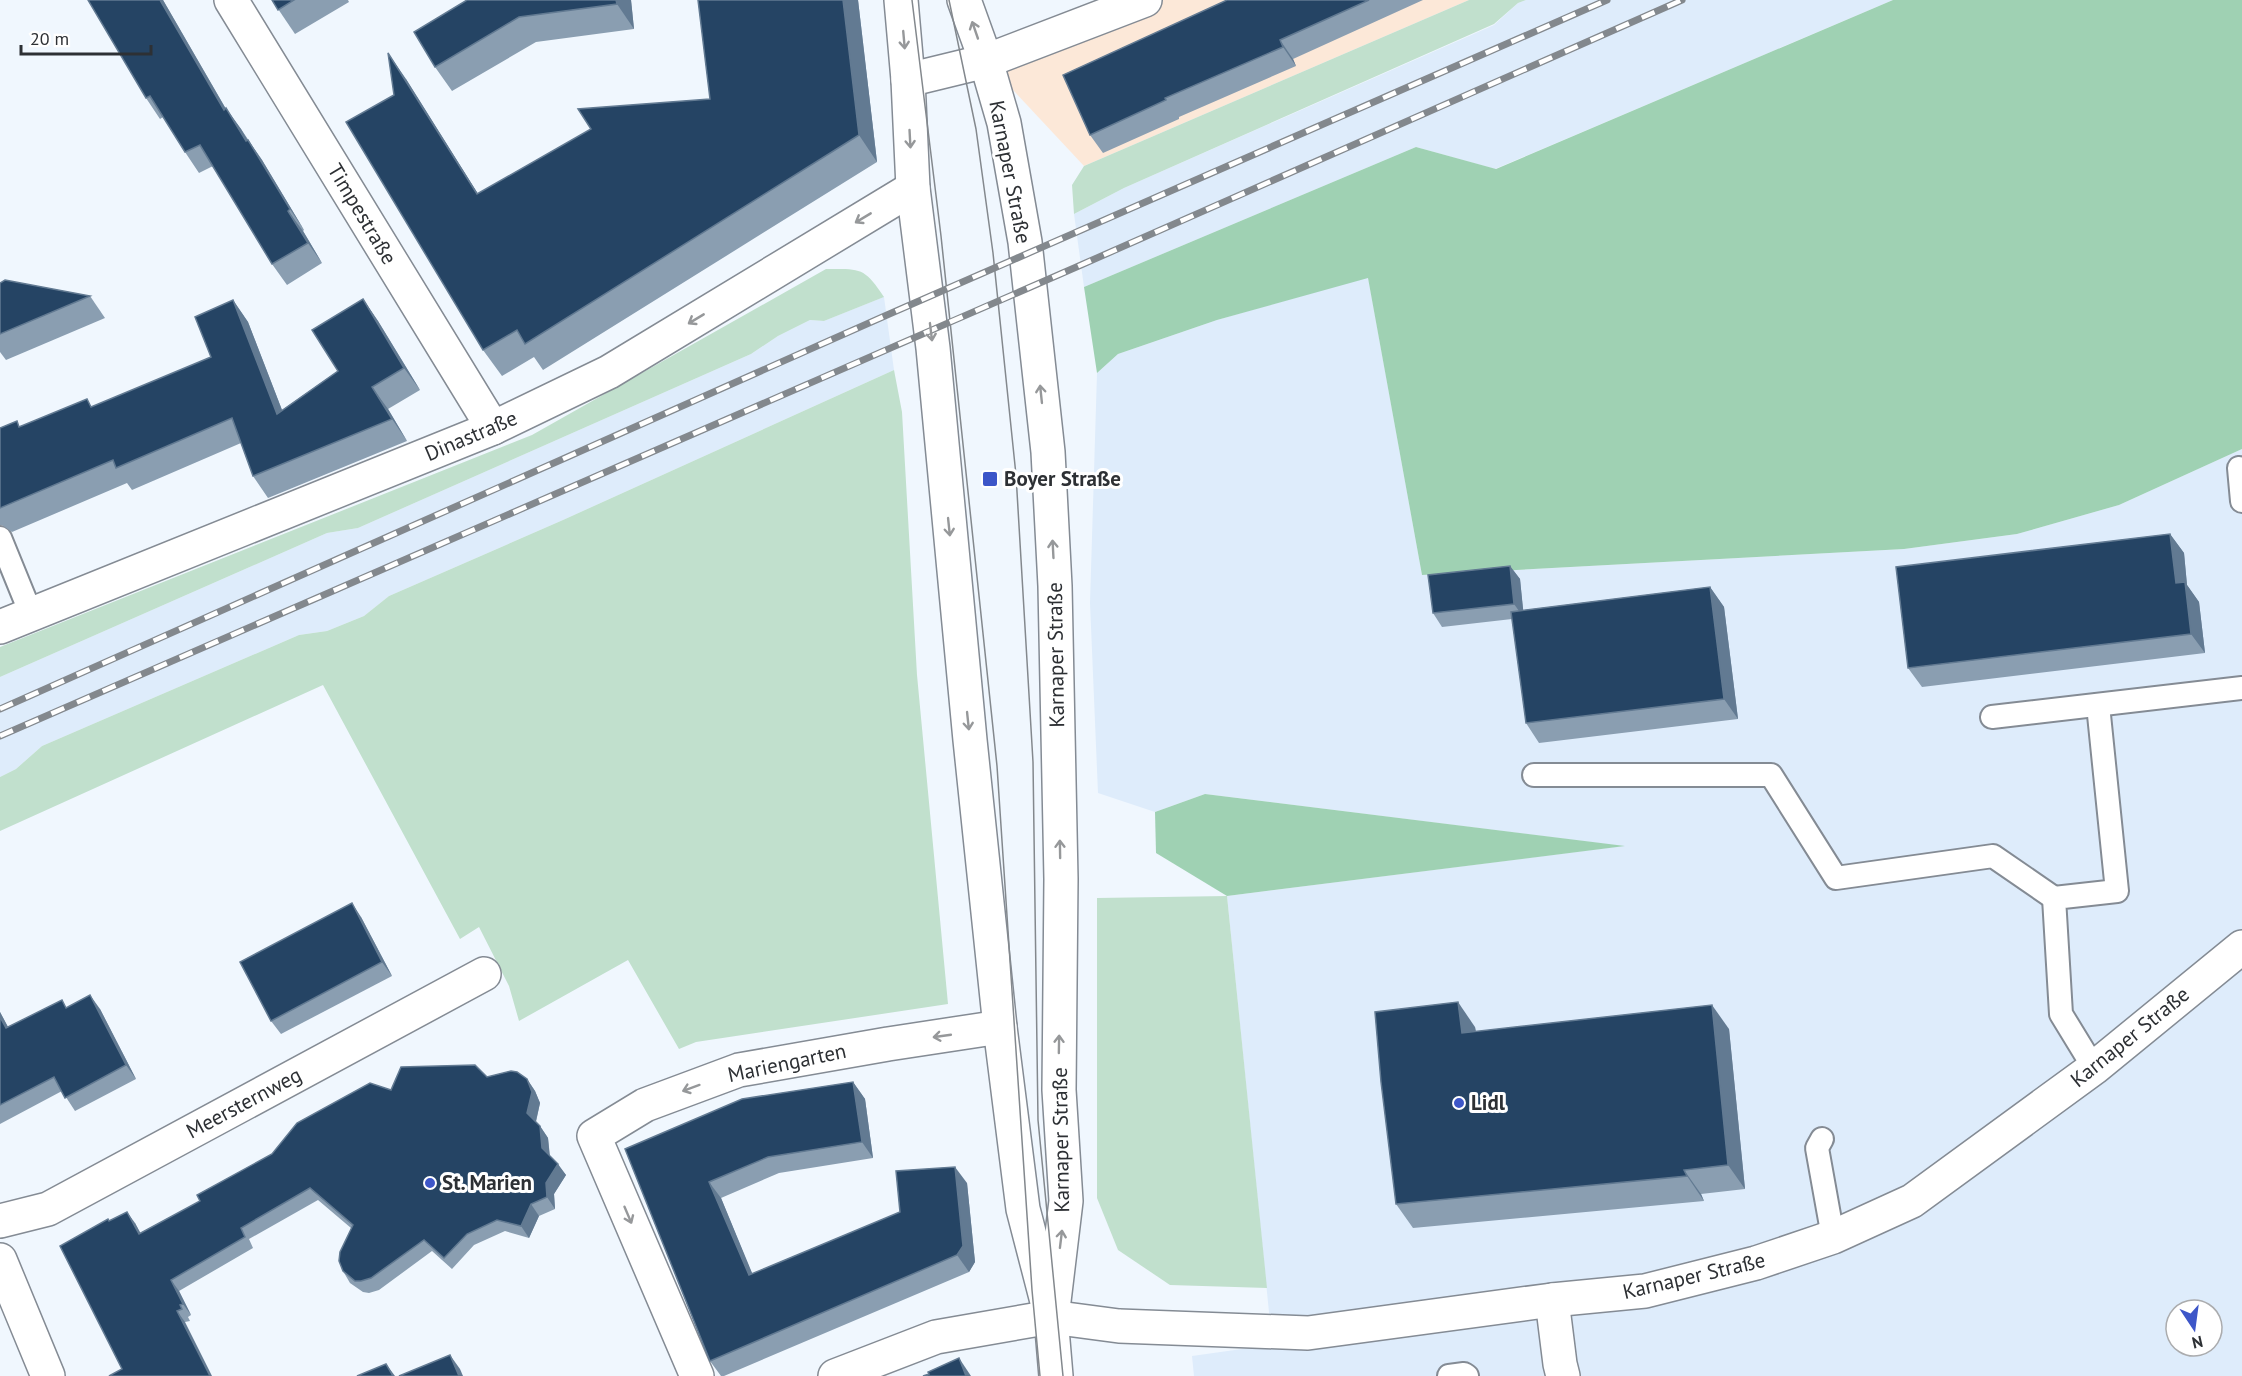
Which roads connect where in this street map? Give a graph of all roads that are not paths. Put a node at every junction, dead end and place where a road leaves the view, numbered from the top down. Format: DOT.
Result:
graph roads {
  1 [pos="231,0"];
  2 [pos="901,0"];
  3 [pos="964,0"];
  4 [pos="1145,0"];
  5 [pos="986,61"];
  6 [pos="908,80"];
  7 [pos="913,188"];
  8 [pos="493,428"];
  9 [pos="2239,468"];
  10 [pos="2242,501"];
  11 [pos="0,538"];
  12 [pos="31,614"];
  13 [pos="0,627"];
  14 [pos="2242,688"];
  15 [pos="2098,705"];
  16 [pos="1992,717"];
  17 [pos="1534,775"];
  18 [pos="2055,898"];
  19 [pos="2242,947"];
  20 [pos="492,970"];
  21 [pos="1000,1027"];
  22 [pos="2094,1068"];
  23 [pos="1822,1139"];
  24 [pos="0,1221"];
  25 [pos="1833,1237"];
  26 [pos="0,1260"];
  27 [pos="1552,1300"];
  28 [pos="1051,1317"];
  29 [pos="48,1376"];
  30 [pos="696,1376"];
  31 [pos="835,1376"];
  32 [pos="1056,1376"];
  33 [pos="1449,1376"];
  34 [pos="1467,1376"];
  35 [pos="1563,1376"];
  1 -- 8 [label="street, Timpestraße"];
  2 -- 6 [label="street, Karnaper Straße, one-way"];
  5 -- 3 [label="street, Karnaper Straße, one-way"];
  4 -- 5 [label="street"];
  5 -- 6 [label="street"];
  28 -- 5 [label="street, Karnaper Straße, one-way"];
  6 -- 7 [label="street, Karnaper Straße, one-way"];
  7 -- 8 [label="street, Dinastraße, one-way"];
  7 -- 21 [label="street, Karnaper Straße, one-way"];
  8 -- 12 [label="street, Dinastraße"];
  9 -- 10 [label="lane"];
  11 -- 12 [label="lane"];
  12 -- 13 [label="street, Dinastraße"];
  14 -- 15 [label="lane"];
  15 -- 16 [label="lane"];
  15 -- 18 [label="lane"];
  17 -- 18 [label="lane"];
  18 -- 22 [label="lane"];
  19 -- 22 [label="street, Karnaper Straße"];
  20 -- 24 [label="street, Meersternweg"];
  21 -- 28 [label="street, Karnaper Straße"];
  21 -- 30 [label="street, Mariengarten, one-way"];
  22 -- 25 [label="street, Karnaper Straße"];
  23 -- 25 [label="lane"];
  25 -- 27 [label="street, Karnaper Straße"];
  26 -- 29 [label="street"];
  27 -- 28 [label="street, Karnaper Straße"];
  27 -- 35 [label="street"];
  28 -- 31 [label="street"];
  28 -- 32 [label="street, Karnaper Straße"];
  33 -- 34 [label="lane"];
}
